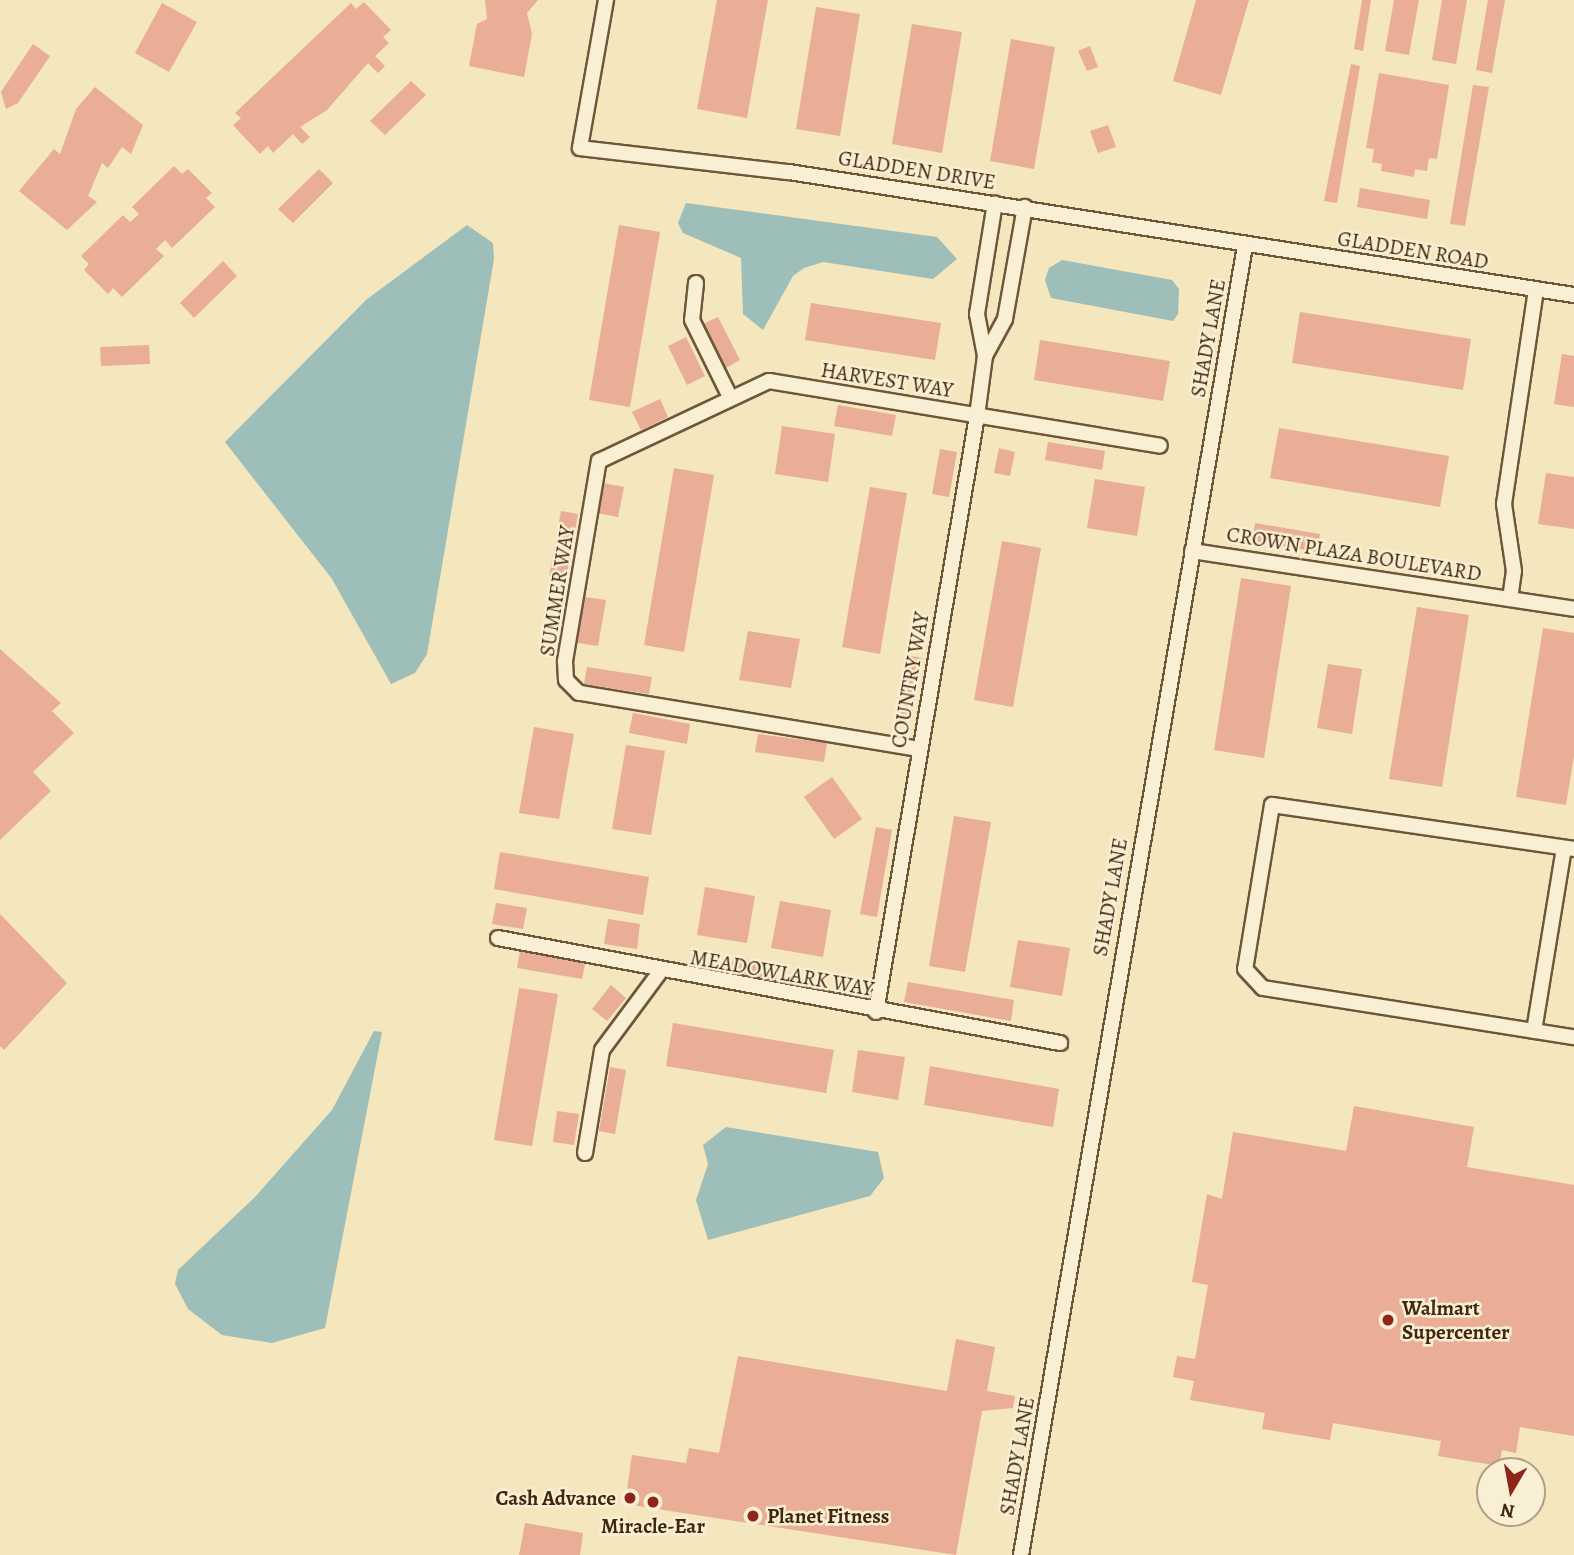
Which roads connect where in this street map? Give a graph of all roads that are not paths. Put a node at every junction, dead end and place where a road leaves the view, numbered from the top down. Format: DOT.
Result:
graph roads {
  1 [pos="606,0"];
  2 [pos="995,203"];
  3 [pos="1026,207"];
  4 [pos="1245,246"];
  5 [pos="696,283"];
  6 [pos="1536,290"];
  7 [pos="1574,295"];
  8 [pos="985,356"];
  9 [pos="730,397"];
  10 [pos="976,416"];
  11 [pos="1160,446"];
  12 [pos="1192,551"];
  13 [pos="1510,599"];
  14 [pos="1574,609"];
  15 [pos="919,750"];
  16 [pos="1569,848"];
  17 [pos="498,938"];
  18 [pos="660,972"];
  19 [pos="876,1012"];
  20 [pos="1534,1031"];
  21 [pos="1574,1037"];
  22 [pos="1060,1043"];
  23 [pos="586,1153"];
  24 [pos="1021,1555"];
  1 -- 2 [label="street, GLADDEN DRIVE"];
  2 -- 3 [label="street, GLADDEN DRIVE"];
  2 -- 8 [label="street"];
  3 -- 4 [label="street, GLADDEN DRIVE"];
  3 -- 8 [label="street"];
  4 -- 6 [label="street, GLADDEN ROAD"];
  4 -- 12 [label="street, SHADY LANE"];
  5 -- 9 [label="street"];
  6 -- 7 [label="street, GLADDEN ROAD"];
  6 -- 13 [label="street, CROWN PLAZA BOULEVARD"];
  8 -- 10 [label="street, COUNTRY WAY"];
  9 -- 10 [label="street, HARVEST WAY"];
  9 -- 15 [label="street, SUMMER WAY"];
  10 -- 11 [label="street, HARVEST WAY"];
  10 -- 15 [label="street, COUNTRY WAY"];
  12 -- 13 [label="street, CROWN PLAZA BOULEVARD"];
  12 -- 24 [label="street, SHADY LANE"];
  13 -- 14 [label="street, CROWN PLAZA BOULEVARD"];
  15 -- 19 [label="street, COUNTRY WAY"];
  16 -- 20 [label="street"];
  16 -- 20 [label="street"];
  17 -- 18 [label="street, MEADOWLARK WAY"];
  18 -- 19 [label="street, MEADOWLARK WAY"];
  18 -- 23 [label="street"];
  19 -- 22 [label="street, MEADOWLARK WAY"];
  20 -- 21 [label="street"];
}
